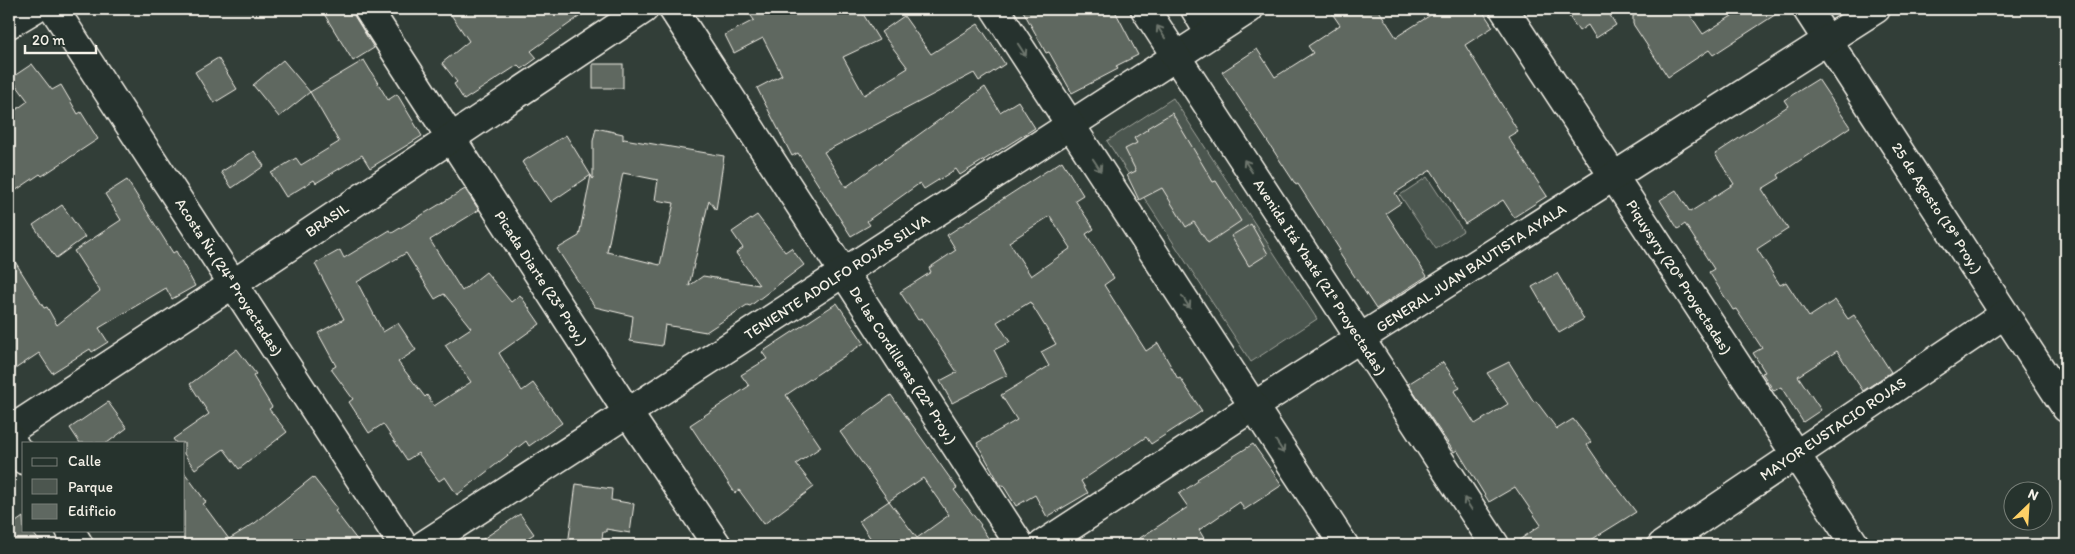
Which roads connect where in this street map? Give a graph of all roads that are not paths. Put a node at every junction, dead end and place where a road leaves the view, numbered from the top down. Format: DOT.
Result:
graph roads {
  1 [pos="34,9"];
  2 [pos="54,9"];
  3 [pos="368,9"];
  4 [pos="644,9"];
  5 [pos="673,9"];
  6 [pos="995,9"];
  7 [pos="1145,9"];
  8 [pos="1195,9"];
  9 [pos="1250,9"];
  10 [pos="1504,9"];
  11 [pos="1807,9"];
  12 [pos="1876,9"];
  13 [pos="9,24"];
  14 [pos="1210,34"];
  15 [pos="1827,40"];
  16 [pos="1176,56"];
  17 [pos="1070,125"];
  18 [pos="450,137"];
  19 [pos="1614,177"];
  20 [pos="843,273"];
  21 [pos="233,284"];
  22 [pos="2005,314"];
  23 [pos="1360,339"];
  24 [pos="1254,406"];
  25 [pos="2066,408"];
  26 [pos="628,412"];
  27 [pos="9,431"];
  28 [pos="9,437"];
  29 [pos="1796,455"];
  30 [pos="22,457"];
  31 [pos="71,532"];
  32 [pos="79,545"];
  33 [pos="403,545"];
  34 [pos="424,545"];
  35 [pos="717,545"];
  36 [pos="1020,545"];
  37 [pos="1042,545"];
  38 [pos="1344,545"];
  39 [pos="1495,545"];
  40 [pos="1662,545"];
  41 [pos="1855,545"];
  1 -- 13 [label="street"];
  2 -- 21 [label="street, Acosta Ñu (24ª Proyectadas)"];
  3 -- 18 [label="street, Picada Diarte (23ª Proy.)"];
  4 -- 18 [label="street, BRASIL"];
  5 -- 20 [label="street, De las Cordilleras (22ª Proy.)"];
  6 -- 17 [label="street, one-way"];
  16 -- 7 [label="street, Avenida Itá Ybaté (21ª Proyectadas), one-way"];
  8 -- 14 [label="street"];
  9 -- 14 [label="street, TENIENTE ADOLFO ROJAS SILVA"];
  10 -- 19 [label="street, Piquysyry (20ª Proyectadas)"];
  11 -- 15 [label="street, 25 de Agosto (19ª Proy.)"];
  12 -- 15 [label="street, GENERAL JUAN BAUTISTA AYALA"];
  14 -- 16 [label="street, TENIENTE ADOLFO ROJAS SILVA"];
  15 -- 19 [label="street, GENERAL JUAN BAUTISTA AYALA"];
  15 -- 22 [label="street, 25 de Agosto (19ª Proy.)"];
  16 -- 17 [label="street, TENIENTE ADOLFO ROJAS SILVA"];
  23 -- 16 [label="street, Avenida Itá Ybaté (21ª Proyectadas), one-way"];
  17 -- 20 [label="street, TENIENTE ADOLFO ROJAS SILVA"];
  17 -- 24 [label="street, one-way"];
  18 -- 21 [label="street, BRASIL"];
  18 -- 26 [label="street, Picada Diarte (23ª Proy.)"];
  19 -- 23 [label="street, GENERAL JUAN BAUTISTA AYALA"];
  19 -- 29 [label="street, Piquysyry (20ª Proyectadas)"];
  20 -- 26 [label="street, TENIENTE ADOLFO ROJAS SILVA"];
  20 -- 36 [label="street, De las Cordilleras (22ª Proy.)"];
  21 -- 27 [label="street, BRASIL"];
  21 -- 33 [label="street, Acosta Ñu (24ª Proyectadas)"];
  22 -- 25 [label="street, 25 de Agosto (19ª Proy.)"];
  22 -- 29 [label="street, MAYOR EUSTACIO ROJAS"];
  23 -- 24 [label="street, GENERAL JUAN BAUTISTA AYALA"];
  39 -- 23 [label="street, Avenida Itá Ybaté (21ª Proyectadas), one-way"];
  24 -- 37 [label="street, GENERAL JUAN BAUTISTA AYALA"];
  24 -- 38 [label="street, one-way"];
  26 -- 34 [label="street, TENIENTE ADOLFO ROJAS SILVA"];
  26 -- 35 [label="street, Picada Diarte (23ª Proy.)"];
  28 -- 30 [label="street"];
  29 -- 40 [label="street, MAYOR EUSTACIO ROJAS"];
  29 -- 41 [label="street, Piquysyry (20ª Proyectadas)"];
  31 -- 32 [label="street"];
}
